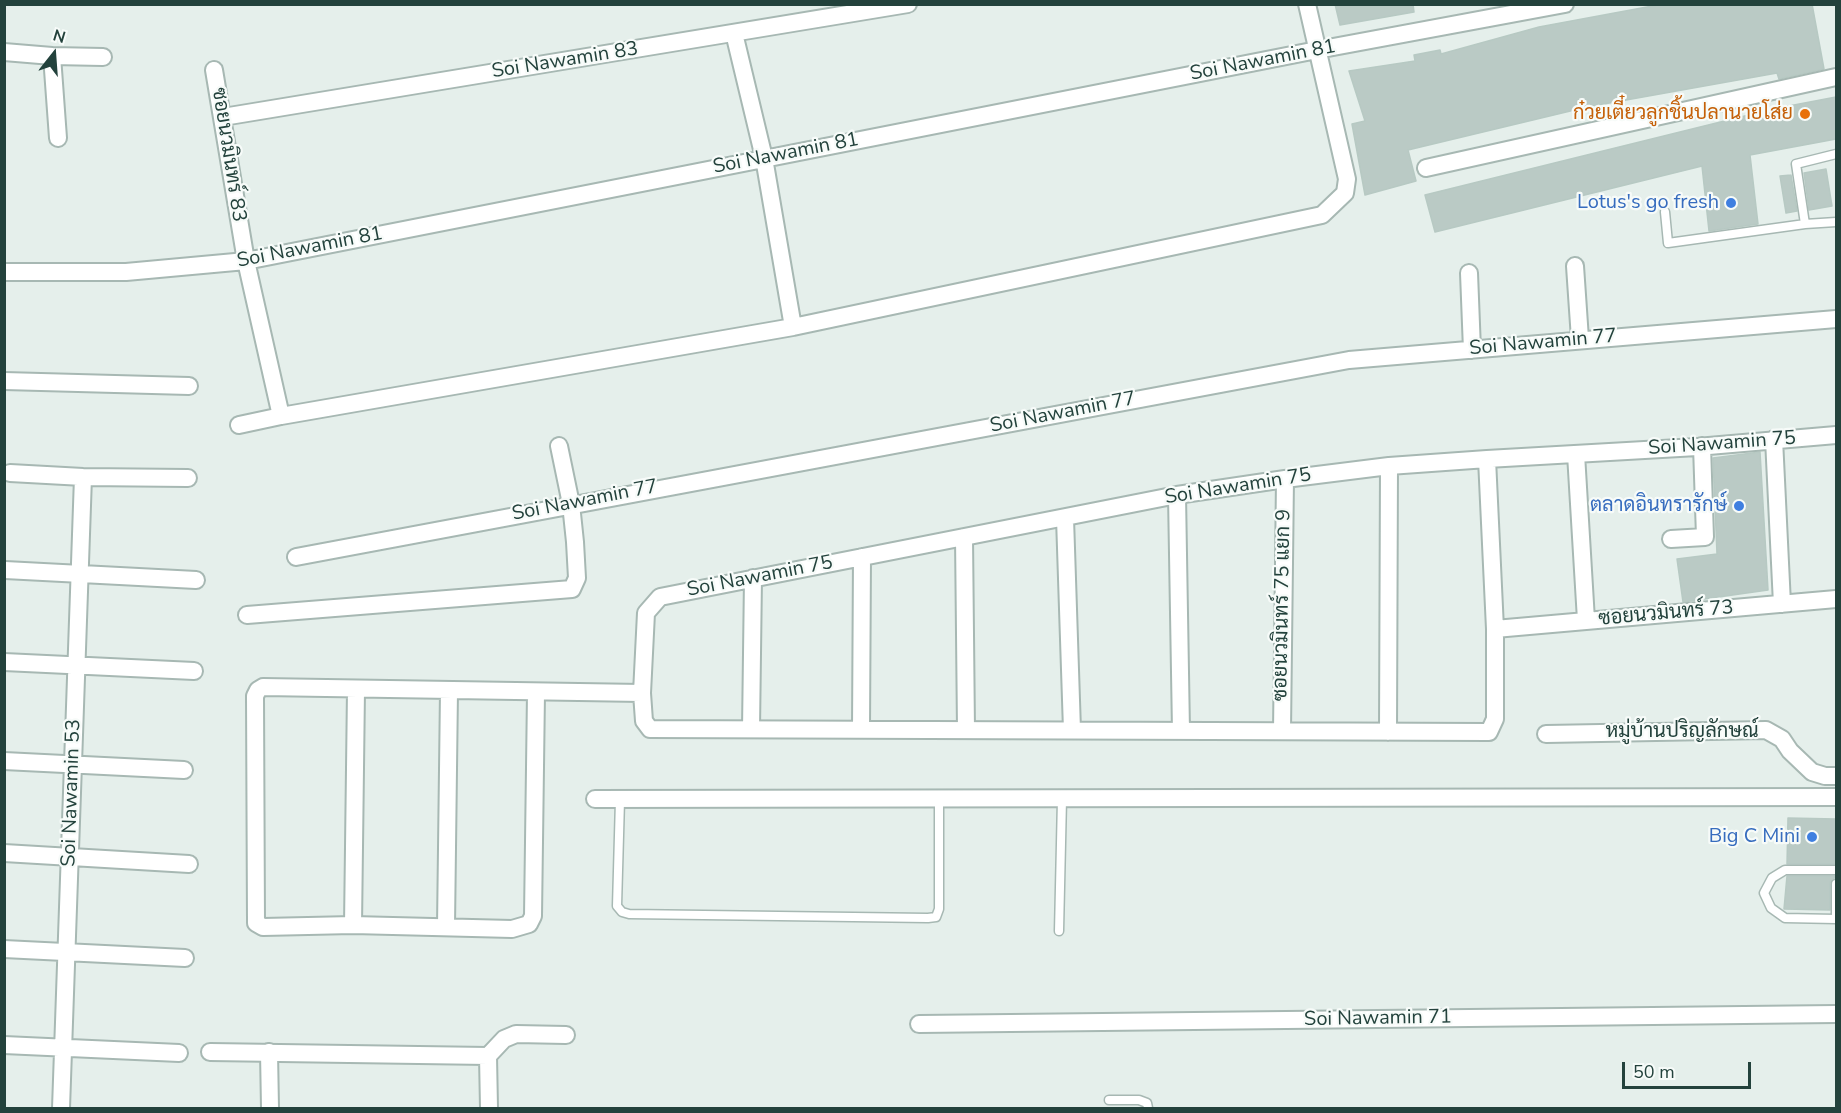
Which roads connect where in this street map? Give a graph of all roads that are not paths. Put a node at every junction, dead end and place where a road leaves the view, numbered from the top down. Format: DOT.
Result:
graph roads {
  1 [pos="908,4"];
  2 [pos="1306,4"];
  3 [pos="1565,4"];
  4 [pos="734,33"];
  5 [pos="1317,50"];
  6 [pos="4,52"];
  7 [pos="52,56"];
  8 [pos="103,57"];
  9 [pos="214,70"];
  10 [pos="1836,77"];
  11 [pos="223,117"];
  12 [pos="58,138"];
  13 [pos="1836,154"];
  14 [pos="764,158"];
  15 [pos="1426,168"];
  16 [pos="1665,212"];
  17 [pos="1836,222"];
  18 [pos="1805,224"];
  19 [pos="246,261"];
  20 [pos="1575,266"];
  21 [pos="4,272"];
  22 [pos="1469,273"];
  23 [pos="1836,319"];
  24 [pos="793,327"];
  25 [pos="1580,339"];
  26 [pos="1472,350"];
  27 [pos="4,381"];
  28 [pos="189,386"];
  29 [pos="281,416"];
  30 [pos="239,425"];
  31 [pos="1836,435"];
  32 [pos="1774,439"];
  33 [pos="559,446"];
  34 [pos="1702,446"];
  35 [pos="1576,454"];
  36 [pos="1487,459"];
  37 [pos="1389,466"];
  38 [pos="10,472"];
  39 [pos="83,477"];
  40 [pos="188,478"];
  41 [pos="1284,479"];
  42 [pos="1177,495"];
  43 [pos="572,504"];
  44 [pos="1065,518"];
  45 [pos="964,537"];
  46 [pos="1671,539"];
  47 [pos="296,557"];
  48 [pos="862,557"];
  49 [pos="5,570"];
  50 [pos="80,574"];
  51 [pos="753,578"];
  52 [pos="196,580"];
  53 [pos="1836,599"];
  54 [pos="1782,604"];
  55 [pos="247,615"];
  56 [pos="1586,620"];
  57 [pos="1495,629"];
  58 [pos="4,662"];
  59 [pos="76,666"];
  60 [pos="194,672"];
  61 [pos="356,690"];
  62 [pos="449,691"];
  63 [pos="536,693"];
  64 [pos="642,693"];
  65 [pos="752,729"];
  66 [pos="861,729"];
  67 [pos="966,730"];
  68 [pos="1072,730"];
  69 [pos="1181,731"];
  70 [pos="1282,731"];
  71 [pos="1388,732"];
  72 [pos="1546,734"];
  73 [pos="4,761"];
  74 [pos="73,765"];
  75 [pos="184,770"];
  76 [pos="1836,776"];
  77 [pos="1836,797"];
  78 [pos="595,799"];
  79 [pos="939,799"];
  80 [pos="1062,799"];
  81 [pos="620,800"];
  82 [pos="4,853"];
  83 [pos="69,859"];
  84 [pos="189,864"];
  85 [pos="1836,870"];
  86 [pos="1836,884"];
  87 [pos="1836,919"];
  88 [pos="353,925"];
  89 [pos="446,926"];
  90 [pos="1059,931"];
  91 [pos="4,949"];
  92 [pos="66,953"];
  93 [pos="185,958"];
  94 [pos="1836,1014"];
  95 [pos="919,1024"];
  96 [pos="566,1035"];
  97 [pos="4,1045"];
  98 [pos="63,1049"];
  99 [pos="210,1052"];
  100 [pos="269,1052"];
  101 [pos="179,1053"];
  102 [pos="488,1056"];
  103 [pos="1109,1100"];
  104 [pos="61,1108"];
  105 [pos="270,1108"];
  106 [pos="489,1108"];
  107 [pos="1148,1108"];
  1 -- 4 [label="street, Soi Nawamin 83"];
  2 -- 5 [label="street"];
  3 -- 5 [label="street, Soi Nawamin 81"];
  4 -- 11 [label="street, Soi Nawamin 83"];
  4 -- 14 [label="street"];
  5 -- 14 [label="street, Soi Nawamin 81"];
  5 -- 24 [label="street"];
  6 -- 7 [label="street"];
  7 -- 8 [label="street"];
  7 -- 12 [label="street"];
  9 -- 11 [label="street, ซอยนวมินทร์ 83"];
  10 -- 15 [label="street"];
  11 -- 19 [label="street, ซอยนวมินทร์ 83"];
  13 -- 18 [label="lane"];
  14 -- 19 [label="street, Soi Nawamin 81"];
  14 -- 24 [label="street"];
  16 -- 18 [label="lane"];
  17 -- 18 [label="lane"];
  19 -- 21 [label="street, Soi Nawamin 81"];
  19 -- 29 [label="street, ซอยนวมินทร์ 83"];
  20 -- 25 [label="street"];
  22 -- 26 [label="street"];
  23 -- 25 [label="street, Soi Nawamin 77"];
  24 -- 29 [label="street"];
  25 -- 26 [label="street, Soi Nawamin 77"];
  26 -- 43 [label="street, Soi Nawamin 77"];
  27 -- 28 [label="street"];
  29 -- 30 [label="street"];
  31 -- 32 [label="street, Soi Nawamin 75"];
  32 -- 34 [label="street, Soi Nawamin 75"];
  32 -- 54 [label="street"];
  33 -- 43 [label="street"];
  34 -- 35 [label="street, Soi Nawamin 75"];
  34 -- 46 [label="street"];
  35 -- 36 [label="street, Soi Nawamin 75"];
  35 -- 56 [label="street"];
  36 -- 37 [label="street, Soi Nawamin 75"];
  36 -- 57 [label="street"];
  37 -- 41 [label="street, Soi Nawamin 75"];
  37 -- 71 [label="street"];
  38 -- 39 [label="street"];
  39 -- 40 [label="street"];
  39 -- 50 [label="street, Soi Nawamin 53"];
  41 -- 42 [label="street, Soi Nawamin 75"];
  41 -- 70 [label="street, ซอยนวมินทร์ 75 แยก 9"];
  42 -- 44 [label="street, Soi Nawamin 75"];
  42 -- 69 [label="street"];
  43 -- 47 [label="street, Soi Nawamin 77"];
  43 -- 55 [label="street"];
  44 -- 45 [label="street, Soi Nawamin 75"];
  44 -- 68 [label="street"];
  45 -- 48 [label="street, Soi Nawamin 75"];
  45 -- 67 [label="street"];
  48 -- 51 [label="street, Soi Nawamin 75"];
  48 -- 66 [label="street"];
  49 -- 50 [label="street"];
  50 -- 52 [label="street"];
  50 -- 59 [label="street, Soi Nawamin 53"];
  51 -- 64 [label="street, Soi Nawamin 75"];
  51 -- 65 [label="street"];
  53 -- 54 [label="street, ซอยนวมินทร์ 73"];
  54 -- 56 [label="street, ซอยนวมินทร์ 73"];
  56 -- 57 [label="street, ซอยนวมินทร์ 73"];
  57 -- 71 [label="street"];
  58 -- 59 [label="street"];
  59 -- 60 [label="street"];
  59 -- 74 [label="street, Soi Nawamin 53"];
  61 -- 62 [label="street"];
  61 -- 88 [label="street"];
  61 -- 88 [label="street"];
  62 -- 63 [label="street"];
  62 -- 89 [label="street"];
  63 -- 64 [label="street"];
  63 -- 89 [label="street"];
  64 -- 65 [label="street"];
  65 -- 66 [label="street"];
  66 -- 67 [label="street"];
  67 -- 68 [label="street"];
  68 -- 69 [label="street"];
  69 -- 70 [label="street"];
  70 -- 71 [label="street"];
  72 -- 76 [label="street, หมู่บ้านปริญลักษณ์"];
  73 -- 74 [label="street"];
  74 -- 75 [label="street"];
  74 -- 83 [label="street, Soi Nawamin 53"];
  77 -- 80 [label="street"];
  78 -- 81 [label="street"];
  79 -- 80 [label="street"];
  79 -- 81 [label="street"];
  79 -- 81 [label="lane"];
  80 -- 90 [label="lane"];
  82 -- 83 [label="street"];
  83 -- 84 [label="street"];
  83 -- 92 [label="street, Soi Nawamin 53"];
  85 -- 87 [label="lane"];
  86 -- 87 [label="lane"];
  88 -- 89 [label="street"];
  91 -- 92 [label="street"];
  92 -- 93 [label="street"];
  92 -- 98 [label="street, Soi Nawamin 53"];
  94 -- 95 [label="street, Soi Nawamin 71"];
  96 -- 102 [label="street"];
  97 -- 98 [label="street"];
  98 -- 101 [label="street"];
  98 -- 104 [label="street, Soi Nawamin 53"];
  99 -- 100 [label="street"];
  100 -- 102 [label="street"];
  100 -- 105 [label="street"];
  102 -- 106 [label="street"];
  103 -- 107 [label="lane"];
}
